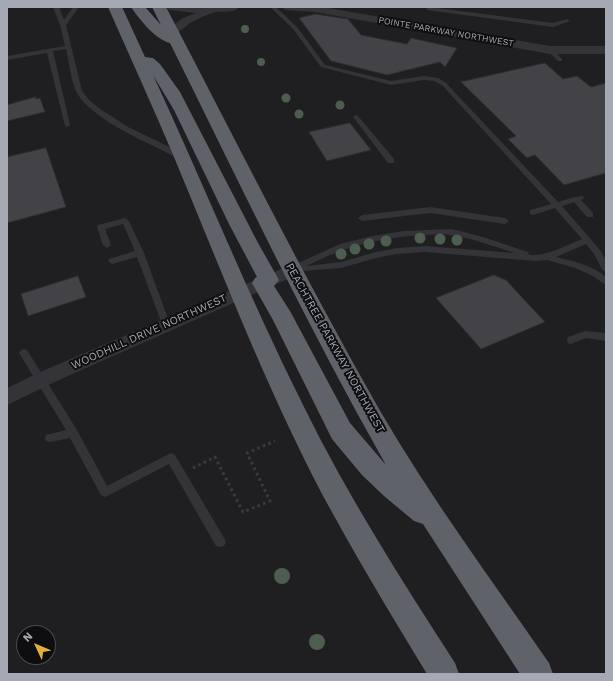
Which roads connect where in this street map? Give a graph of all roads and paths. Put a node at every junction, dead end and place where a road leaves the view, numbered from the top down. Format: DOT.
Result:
graph roads {
  1 [pos="56,7"];
  2 [pos="76,7"];
  3 [pos="115,7"];
  4 [pos="138,7"];
  5 [pos="159,7"];
  6 [pos="170,7"];
  7 [pos="273,7"];
  8 [pos="286,7"];
  9 [pos="229,8"];
  10 [pos="430,9"];
  11 [pos="567,21"];
  12 [pos="63,25"];
  13 [pos="174,37"];
  14 [pos="68,47"];
  15 [pos="134,49"];
  16 [pos="50,50"];
  17 [pos="550,50"];
  18 [pos="606,50"];
  19 [pos="7,58"];
  20 [pos="560,60"];
  21 [pos="356,117"];
  22 [pos="67,125"];
  23 [pos="182,156"];
  24 [pos="391,161"];
  25 [pos="556,204"];
  26 [pos="534,212"];
  27 [pos="590,215"];
  28 [pos="362,218"];
  29 [pos="505,221"];
  30 [pos="588,240"];
  31 [pos="107,245"];
  32 [pos="140,253"];
  33 [pos="548,257"];
  34 [pos="535,258"];
  35 [pos="112,261"];
  36 [pos="606,269"];
  37 [pos="293,270"];
  38 [pos="266,282"];
  39 [pos="606,282"];
  40 [pos="239,293"];
  41 [pos="166,324"];
  42 [pos="606,337"];
  43 [pos="571,340"];
  44 [pos="24,353"];
  45 [pos="40,380"];
  46 [pos="7,397"];
  47 [pos="73,433"];
  48 [pos="50,438"];
  49 [pos="275,441"];
  50 [pos="181,474"];
  51 [pos="437,523"];
  52 [pos="220,542"];
  53 [pos="540,671"];
  54 [pos="444,674"];
  1 -- 12 [label="lane"];
  2 -- 12 [label="lane"];
  3 -- 15 [label="highway"];
  4 -- 13 [label="highway"];
  5 -- 13 [label="highway, PEACHTREE PARKWAY NORTHWEST"];
  6 -- 9 [label="street"];
  7 -- 25 [label="lane"];
  8 -- 17 [label="street, POINTE PARKWAY NORTHWEST"];
  9 -- 13 [label="street"];
  10 -- 11 [label="lane"];
  12 -- 14 [label="lane"];
  13 -- 37 [label="highway, PEACHTREE PARKWAY NORTHWEST"];
  14 -- 16 [label="lane"];
  14 -- 23 [label="lane"];
  15 -- 23 [label="highway"];
  15 -- 38 [label="highway"];
  16 -- 19 [label="lane"];
  16 -- 22 [label="lane"];
  17 -- 18 [label="street, POINTE PARKWAY NORTHWEST"];
  17 -- 20 [label="lane"];
  21 -- 24 [label="lane"];
  23 -- 40 [label="highway"];
  25 -- 26 [label="lane"];
  25 -- 27 [label="lane"];
  25 -- 30 [label="lane"];
  28 -- 29 [label="lane"];
  30 -- 33 [label="lane"];
  30 -- 36 [label="lane"];
  31 -- 32 [label="lane"];
  32 -- 35 [label="lane"];
  32 -- 41 [label="lane"];
  33 -- 34 [label="lane"];
  33 -- 39 [label="lane"];
  34 -- 37 [label="lane"];
  34 -- 37 [label="lane"];
  37 -- 38 [label="street, WOODHILL DRIVE NORTHWEST"];
  37 -- 51 [label="highway, PEACHTREE PARKWAY NORTHWEST"];
  38 -- 40 [label="street, WOODHILL DRIVE NORTHWEST"];
  38 -- 51 [label="highway"];
  40 -- 41 [label="street, WOODHILL DRIVE NORTHWEST"];
  40 -- 54 [label="highway"];
  41 -- 45 [label="street, WOODHILL DRIVE NORTHWEST"];
  42 -- 43 [label="lane"];
  44 -- 45 [label="lane"];
  45 -- 46 [label="street, WOODHILL DRIVE NORTHWEST"];
  45 -- 47 [label="lane"];
  47 -- 48 [label="lane"];
  47 -- 50 [label="lane"];
  49 -- 50 [label="path"];
  50 -- 52 [label="lane"];
  51 -- 53 [label="highway, PEACHTREE PARKWAY NORTHWEST"];
}
